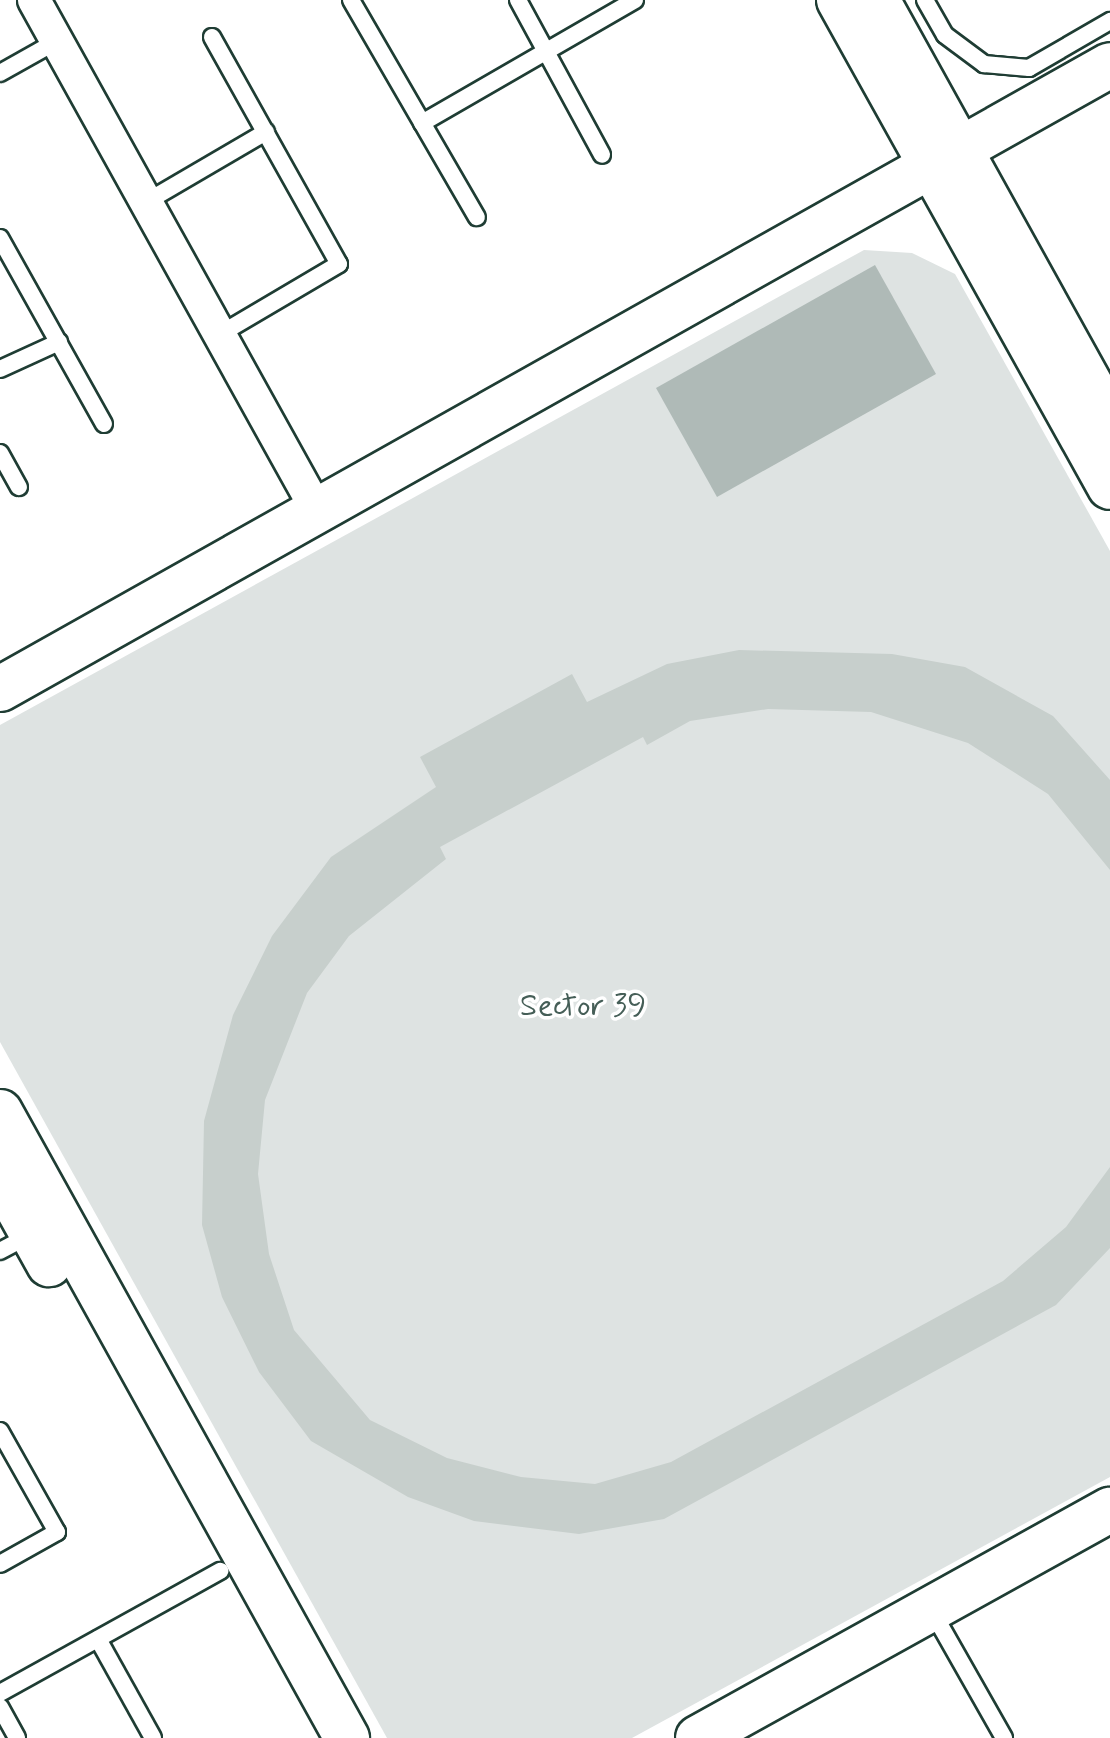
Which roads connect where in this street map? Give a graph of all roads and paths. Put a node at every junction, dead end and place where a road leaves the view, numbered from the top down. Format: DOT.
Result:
graph roads {
  1 [pos="34,0"];
  2 [pos="351,0"];
  3 [pos="518,0"];
  4 [pos="635,0"];
  5 [pos="839,0"];
  6 [pos="877,0"];
  7 [pos="925,0"];
  8 [pos="1110,21"];
  9 [pos="212,37"];
  10 [pos="57,41"];
  11 [pos="546,51"];
  12 [pos="1110,65"];
  13 [pos="0,73"];
  14 [pos="422,123"];
  15 [pos="266,132"];
  16 [pos="602,155"];
  17 [pos="945,158"];
  18 [pos="146,202"];
  19 [pos="477,217"];
  20 [pos="0,238"];
  21 [pos="220,334"];
  22 [pos="59,342"];
  23 [pos="0,369"];
  24 [pos="1110,421"];
  25 [pos="104,424"];
  26 [pos="0,453"];
  27 [pos="19,487"];
  28 [pos="1110,487"];
  29 [pos="318,512"];
  30 [pos="0,689"];
  31 [pos="0,1112"];
  32 [pos="0,1176"];
  33 [pos="16,1242"];
  34 [pos="0,1431"];
  35 [pos="1110,1510"];
  36 [pos="0,1564"];
  37 [pos="220,1571"];
  38 [pos="931,1609"];
  39 [pos="98,1639"];
  40 [pos="0,1693"];
  41 [pos="0,1707"];
  42 [pos="17,1738"];
  43 [pos="153,1738"];
  44 [pos="313,1738"];
  45 [pos="347,1738"];
  46 [pos="698,1738"];
  47 [pos="1004,1738"];
  1 -- 10 [label="street"];
  2 -- 14 [label="lane"];
  3 -- 11 [label="lane"];
  4 -- 11 [label="lane"];
  5 -- 17 [label="street"];
  6 -- 17 [label="street"];
  7 -- 8 [label="lane"];
  9 -- 15 [label="lane"];
  10 -- 13 [label="lane"];
  10 -- 18 [label="street"];
  11 -- 14 [label="lane"];
  11 -- 16 [label="lane"];
  12 -- 17 [label="street"];
  14 -- 19 [label="lane"];
  15 -- 18 [label="lane"];
  15 -- 21 [label="lane"];
  17 -- 24 [label="street"];
  17 -- 28 [label="street"];
  17 -- 29 [label="street"];
  18 -- 21 [label="street"];
  20 -- 22 [label="lane"];
  21 -- 29 [label="street"];
  22 -- 23 [label="lane"];
  22 -- 25 [label="lane"];
  26 -- 27 [label="lane"];
  29 -- 30 [label="street"];
  31 -- 45 [label="street"];
  32 -- 33 [label="street"];
  33 -- 37 [label="street"];
  34 -- 36 [label="lane"];
  35 -- 38 [label="street"];
  37 -- 39 [label="lane"];
  37 -- 44 [label="street"];
  38 -- 46 [label="street"];
  38 -- 47 [label="lane"];
  39 -- 40 [label="lane"];
  39 -- 43 [label="lane"];
  41 -- 42 [label="lane"];
}
